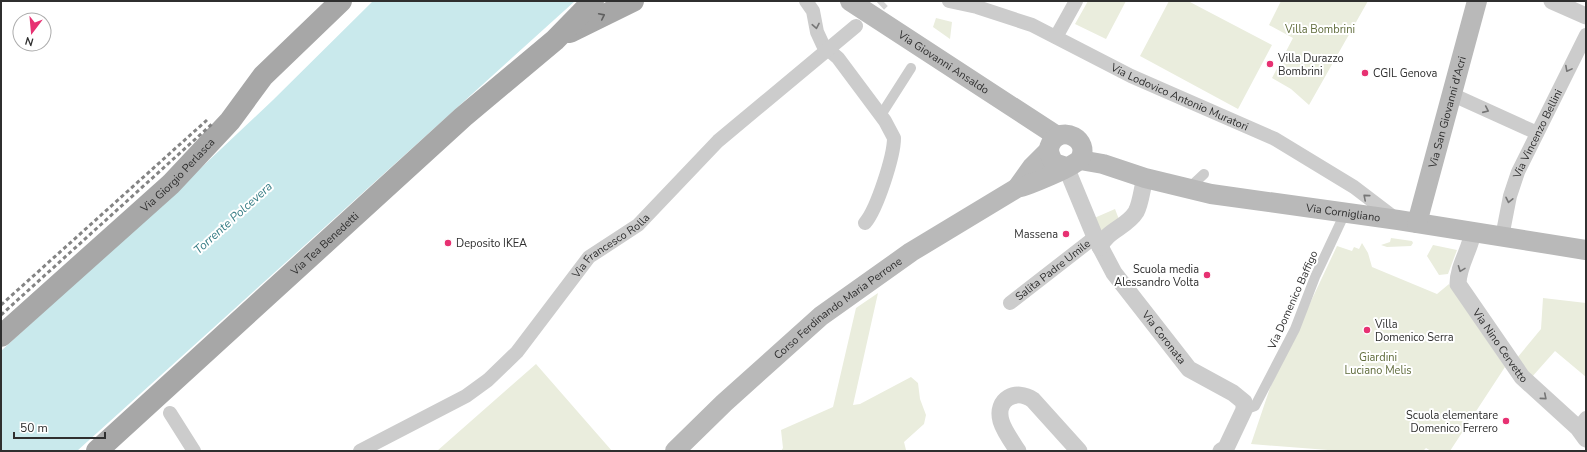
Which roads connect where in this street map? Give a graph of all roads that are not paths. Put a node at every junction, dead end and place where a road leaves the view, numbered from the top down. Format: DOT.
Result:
graph roads {
  1 [pos="341,1"];
  2 [pos="593,1"];
  3 [pos="633,1"];
  4 [pos="806,1"];
  5 [pos="850,1"];
  6 [pos="949,1"];
  7 [pos="1076,1"];
  8 [pos="1477,1"];
  9 [pos="1552,1"];
  10 [pos="1586,16"];
  11 [pos="856,26"];
  12 [pos="1586,35"];
  13 [pos="1056,37"];
  14 [pos="555,40"];
  15 [pos="828,51"];
  16 [pos="911,68"];
  17 [pos="1451,94"];
  18 [pos="881,115"];
  19 [pos="1537,133"];
  20 [pos="1053,143"];
  21 [pos="1076,159"];
  22 [pos="1204,174"];
  23 [pos="1145,178"];
  24 [pos="1026,180"];
  25 [pos="1188,189"];
  26 [pos="1345,213"];
  27 [pos="1407,222"];
  28 [pos="865,223"];
  29 [pos="1473,232"];
  30 [pos="1502,237"];
  31 [pos="1098,242"];
  32 [pos="1586,250"];
  33 [pos="1010,303"];
  34 [pos="1,336"];
  35 [pos="1244,410"];
  36 [pos="170,413"];
  37 [pos="124,426"];
  38 [pos="1583,428"];
  39 [pos="97,451"];
  40 [pos="108,451"];
  41 [pos="194,451"];
  42 [pos="360,451"];
  43 [pos="675,451"];
  44 [pos="1018,451"];
  45 [pos="1079,451"];
  46 [pos="1221,451"];
  1 -- 34 [label="main road, Via Giorgio Perlasca"];
  2 -- 14 [label="main road"];
  14 -- 3 [label="main road, one-way"];
  4 -- 15 [label="street, one-way"];
  5 -- 20 [label="main road, Via Giovanni Ansaldo"];
  6 -- 13 [label="street, Via Lodovico Antonio Muratori"];
  7 -- 13 [label="street"];
  8 -- 17 [label="main road, Via San Giovanni d'Acri"];
  9 -- 10 [label="street"];
  11 -- 15 [label="street, Via Francesco Rolla"];
  12 -- 19 [label="street, Via Vincenzo Bellini, one-way"];
  27 -- 13 [label="street, Via Lodovico Antonio Muratori, one-way"];
  14 -- 37 [label="main road, Via Tea Benedetti"];
  15 -- 18 [label="street"];
  15 -- 42 [label="street, Via Francesco Rolla"];
  16 -- 18 [label="street"];
  17 -- 19 [label="street, one-way"];
  17 -- 27 [label="main road, Via San Giovanni d'Acri"];
  18 -- 28 [label="street"];
  19 -- 30 [label="street, Via Vincenzo Bellini, one-way"];
  20 -- 21 [label="main road"];
  20 -- 21 [label="main road, Via Cornigliano"];
  20 -- 24 [label="main road"];
  21 -- 23 [label="main road, Via Cornigliano"];
  21 -- 24 [label="main road"];
  21 -- 31 [label="street"];
  22 -- 25 [label="street"];
  23 -- 25 [label="main road, Via Cornigliano"];
  23 -- 31 [label="street"];
  24 -- 43 [label="main road, Corso Ferdinando Maria Perrone"];
  25 -- 26 [label="main road, Via Cornigliano"];
  26 -- 27 [label="main road, Via Cornigliano"];
  26 -- 35 [label="street, Via Domenico Baffigo"];
  27 -- 29 [label="main road, Via Cornigliano"];
  29 -- 30 [label="main road, Via Cornigliano"];
  29 -- 38 [label="street, Via Nino Cervetto, one-way"];
  30 -- 32 [label="main road, Via Cornigliano"];
  31 -- 33 [label="street, Salita Padre Umile"];
  31 -- 35 [label="street, Via Coronata"];
  35 -- 46 [label="street"];
  36 -- 41 [label="street"];
  37 -- 39 [label="main road, Via Tea Benedetti"];
  37 -- 40 [label="street"];
  44 -- 45 [label="street"];
}
